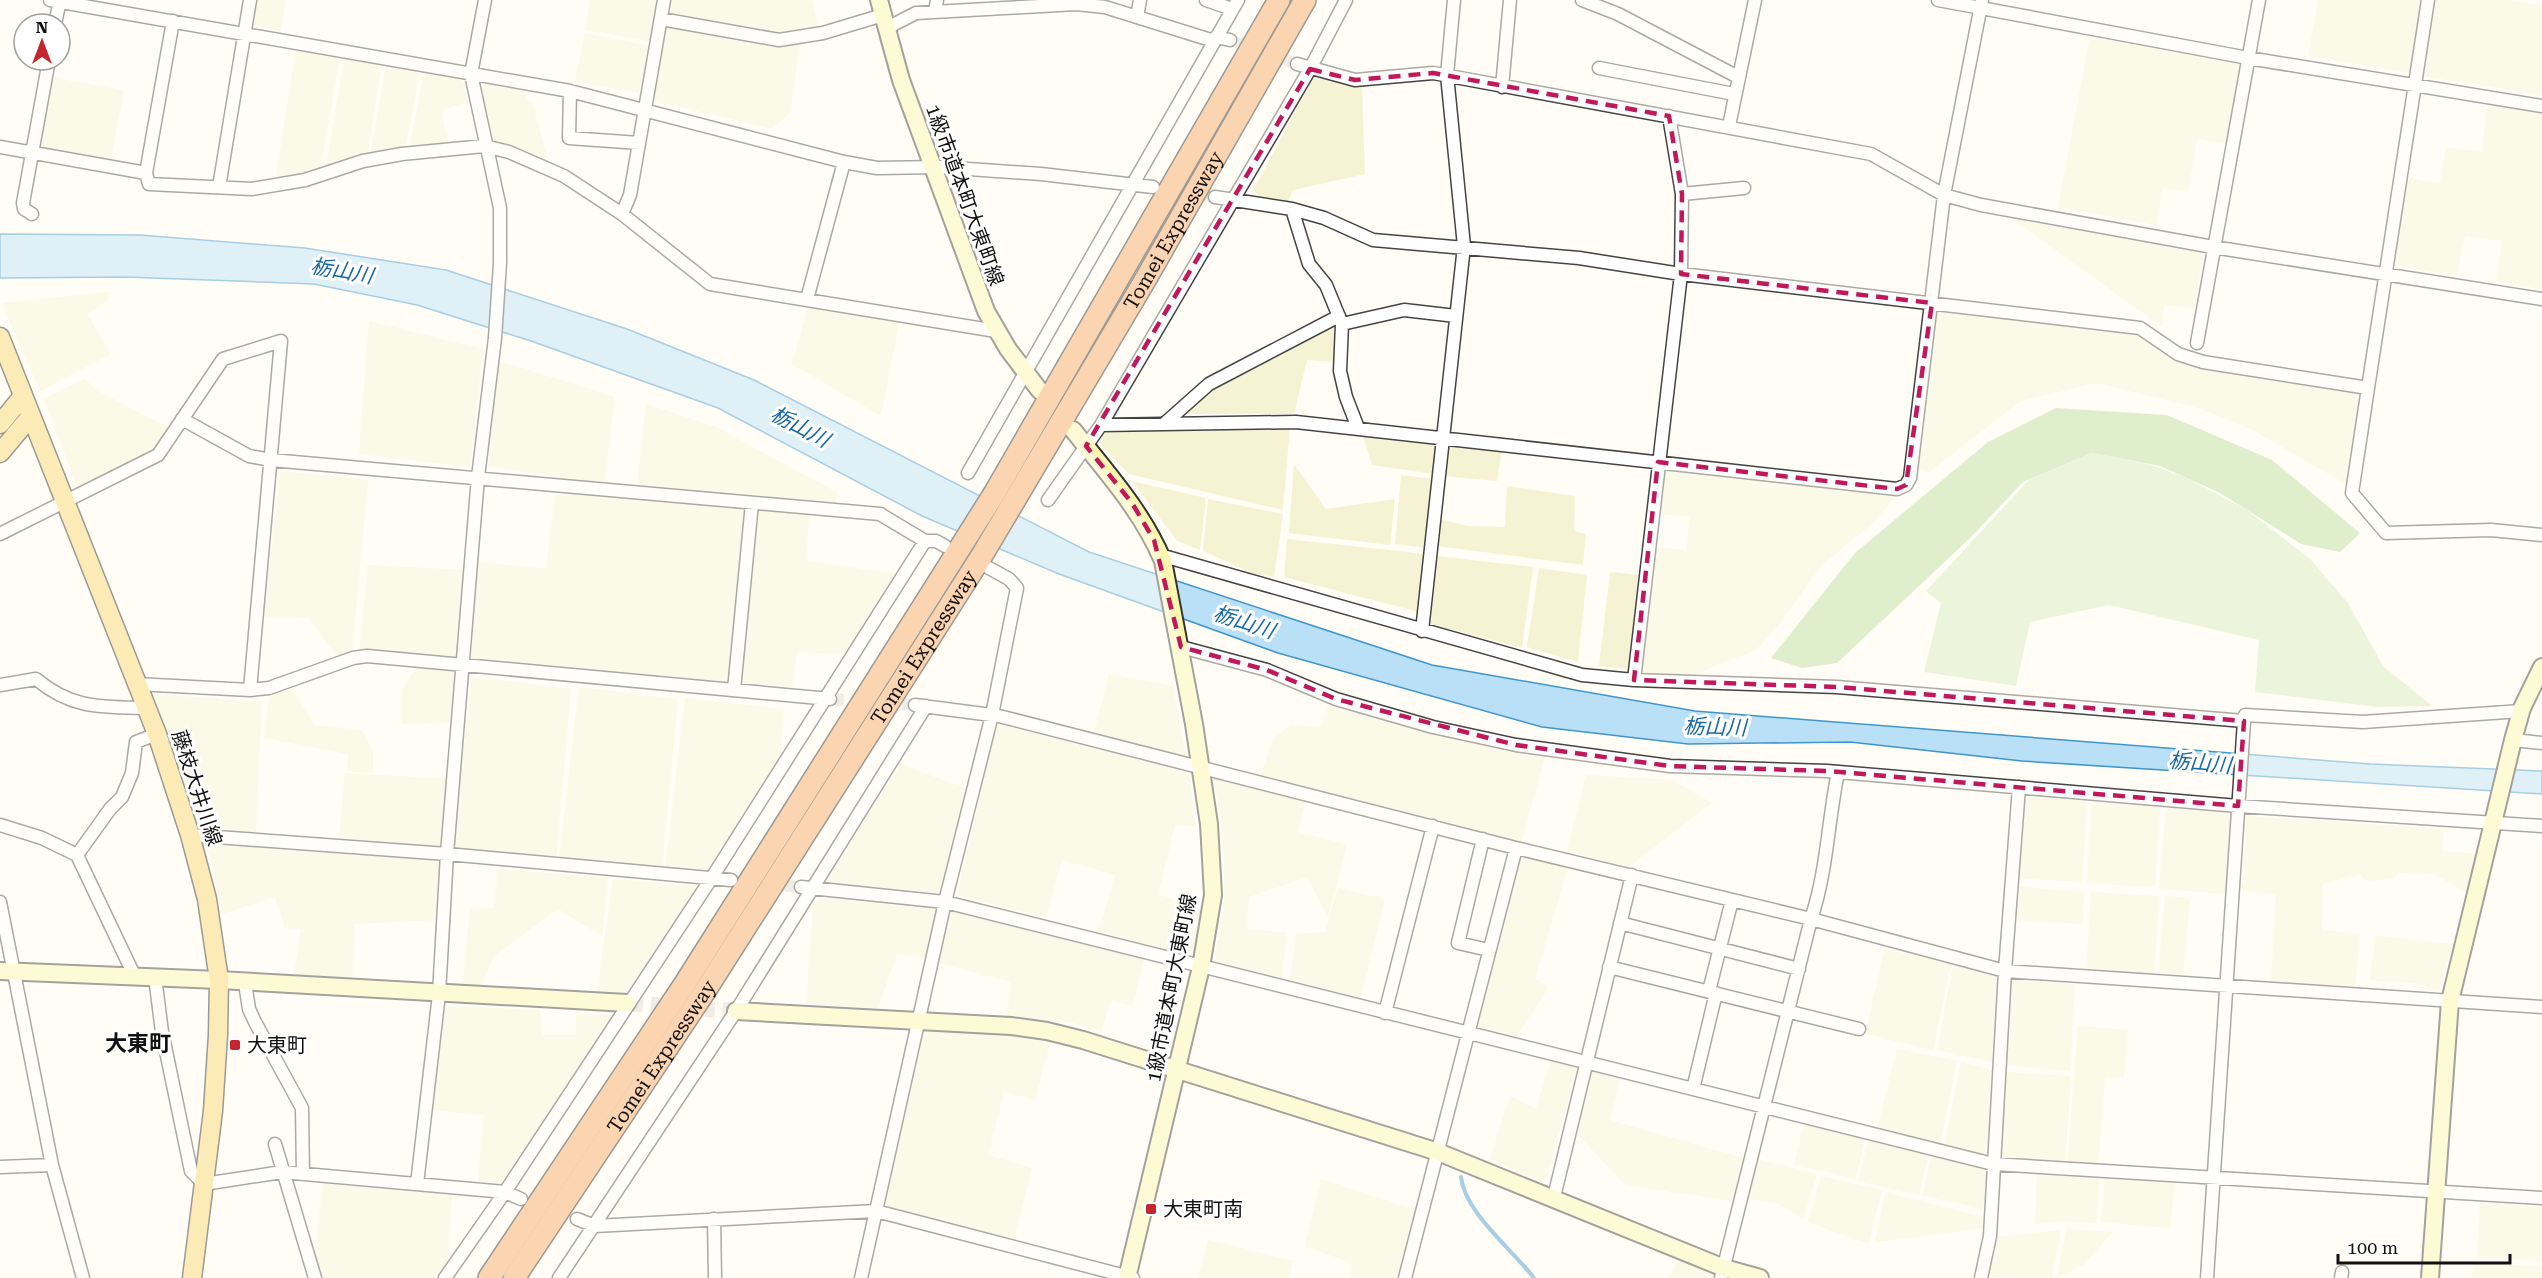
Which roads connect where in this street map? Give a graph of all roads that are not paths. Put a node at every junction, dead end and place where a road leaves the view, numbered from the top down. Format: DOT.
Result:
graph roads {
  1 [pos="250,0"];
  2 [pos="485,0"];
  3 [pos="664,0"];
  4 [pos="1140,0"];
  5 [pos="1206,0"];
  6 [pos="1279,0"];
  7 [pos="1305,0"];
  8 [pos="1346,0"];
  9 [pos="1454,0"];
  10 [pos="1510,0"];
  11 [pos="1582,0"];
  12 [pos="1755,0"];
  13 [pos="1938,0"];
  14 [pos="2259,0"];
  15 [pos="2428,0"];
  16 [pos="56,1"];
  17 [pos="1013,4"];
  18 [pos="1235,4"];
  19 [pos="1981,4"];
  20 [pos="936,6"];
  21 [pos="883,14"];
  22 [pos="1137,17"];
  23 [pos="660,19"];
  24 [pos="173,21"];
  25 [pos="244,33"];
  26 [pos="1215,39"];
  27 [pos="1230,40"];
  28 [pos="2248,58"];
  29 [pos="1297,64"];
  30 [pos="1599,68"];
  31 [pos="1310,69"];
  32 [pos="47,72"];
  33 [pos="471,74"];
  34 [pos="1447,75"];
  35 [pos="1738,77"];
  36 [pos="1502,87"];
  37 [pos="2415,87"];
  38 [pos="570,91"];
  39 [pos="1734,94"];
  40 [pos="2542,106"];
  41 [pos="645,110"];
  42 [pos="1669,116"];
  43 [pos="1729,126"];
  44 [pos="639,143"];
  45 [pos="484,146"];
  46 [pos="0,147"];
  47 [pos="33,153"];
  48 [pos="844,162"];
  49 [pos="932,167"];
  50 [pos="146,173"];
  51 [pos="1132,185"];
  52 [pos="219,187"];
  53 [pos="1153,187"];
  54 [pos="1744,188"];
  55 [pos="1682,194"];
  56 [pos="1944,195"];
  57 [pos="1215,197"];
  58 [pos="1231,199"];
  59 [pos="1292,209"];
  60 [pos="32,214"];
  61 [pos="622,214"];
  62 [pos="1464,246"];
  63 [pos="2213,247"];
  64 [pos="1681,274"];
  65 [pos="2385,274"];
  66 [pos="807,299"];
  67 [pos="2542,299"];
  68 [pos="1932,303"];
  69 [pos="1456,316"];
  70 [pos="1340,320"];
  71 [pos="996,331"];
  72 [pos="0,337"];
  73 [pos="2196,343"];
  74 [pos="1024,372"];
  75 [pos="2367,388"];
  76 [pos="1040,391"];
  77 [pos="23,396"];
  78 [pos="31,416"];
  79 [pos="182,419"];
  80 [pos="0,423"];
  81 [pos="1164,424"];
  82 [pos="1101,425"];
  83 [pos="1358,428"];
  84 [pos="1073,430"];
  85 [pos="1443,437"];
  86 [pos="1086,446"];
  87 [pos="0,453"];
  88 [pos="271,460"];
  89 [pos="1658,462"];
  90 [pos="968,473"];
  91 [pos="478,477"];
  92 [pos="1004,498"];
  93 [pos="1048,500"];
  94 [pos="65,502"];
  95 [pos="752,503"];
  96 [pos="0,534"];
  97 [pos="2542,535"];
  98 [pos="925,541"];
  99 [pos="954,546"];
  100 [pos="1161,558"];
  101 [pos="985,563"];
  102 [pos="1422,631"];
  103 [pos="1181,644"];
  104 [pos="464,664"];
  105 [pos="2542,668"];
  106 [pos="1635,680"];
  107 [pos="136,684"];
  108 [pos="0,685"];
  109 [pos="250,690"];
  110 [pos="734,690"];
  111 [pos="828,699"];
  112 [pos="146,708"];
  113 [pos="2521,711"];
  114 [pos="992,715"];
  115 [pos="2244,721"];
  116 [pos="157,735"];
  117 [pos="2513,740"];
  118 [pos="2542,743"];
  119 [pos="1200,766"];
  120 [pos="1838,772"];
  121 [pos="2019,788"];
  122 [pos="2239,805"];
  123 [pos="2495,824"];
  124 [pos="0,825"];
  125 [pos="1433,826"];
  126 [pos="2542,826"];
  127 [pos="190,836"];
  128 [pos="1483,839"];
  129 [pos="1516,848"];
  130 [pos="77,855"];
  131 [pos="447,855"];
  132 [pos="1632,875"];
  133 [pos="711,879"];
  134 [pos="731,880"];
  135 [pos="801,887"];
  136 [pos="814,888"];
  137 [pos="1732,900"];
  138 [pos="0,902"];
  139 [pos="945,902"];
  140 [pos="1811,919"];
  141 [pos="1620,923"];
  142 [pos="1720,949"];
  143 [pos="1489,950"];
  144 [pos="1201,967"];
  145 [pos="1609,967"];
  146 [pos="1799,969"];
  147 [pos="7,971"];
  148 [pos="2005,971"];
  149 [pos="135,977"];
  150 [pos="155,977"];
  151 [pos="219,980"];
  152 [pos="245,982"];
  153 [pos="2224,988"];
  154 [pos="1712,992"];
  155 [pos="439,994"];
  156 [pos="2450,1001"];
  157 [pos="627,1003"];
  158 [pos="2542,1007"];
  159 [pos="736,1011"];
  160 [pos="1789,1011"];
  161 [pos="1385,1013"];
  162 [pos="920,1021"];
  163 [pos="1859,1029"];
  164 [pos="1467,1033"];
  165 [pos="1585,1063"];
  166 [pos="1178,1069"];
  167 [pos="1693,1089"];
  168 [pos="1765,1106"];
  169 [pos="275,1144"];
  170 [pos="1438,1152"];
  171 [pos="1993,1164"];
  172 [pos="52,1165"];
  173 [pos="0,1167"];
  174 [pos="282,1172"];
  175 [pos="303,1174"];
  176 [pos="2213,1176"];
  177 [pos="204,1184"];
  178 [pos="417,1184"];
  179 [pos="505,1192"];
  180 [pos="2435,1192"];
  181 [pos="1554,1197"];
  182 [pos="2542,1198"];
  183 [pos="521,1199"];
  184 [pos="876,1211"];
  185 [pos="714,1219"];
  186 [pos="577,1220"];
  187 [pos="595,1226"];
  188 [pos="1722,1273"];
  189 [pos="195,1276"];
  190 [pos="1129,1277"];
  191 [pos="82,1278"];
  192 [pos="315,1278"];
  193 [pos="445,1278"];
  194 [pos="489,1278"];
  195 [pos="514,1278"];
  196 [pos="559,1278"];
  197 [pos="715,1278"];
  198 [pos="861,1278"];
  199 [pos="1405,1278"];
  200 [pos="1760,1278"];
  201 [pos="1981,1278"];
  202 [pos="2207,1278"];
  203 [pos="2430,1278"];
  1 -- 25 [label="street"];
  2 -- 33 [label="street"];
  3 -- 23 [label="street"];
  4 -- 22 [label="street"];
  5 -- 18 [label="street"];
  6 -- 92 [label="highway, Tomei Expressway"];
  7 -- 92 [label="highway, Tomei Expressway"];
  8 -- 31 [label="street"];
  9 -- 34 [label="street"];
  10 -- 36 [label="street"];
  11 -- 35 [label="street"];
  12 -- 35 [label="street"];
  13 -- 19 [label="street"];
  14 -- 28 [label="street"];
  15 -- 37 [label="street"];
  16 -- 24 [label="street"];
  17 -- 20 [label="street"];
  17 -- 22 [label="street"];
  18 -- 26 [label="street"];
  19 -- 28 [label="street"];
  19 -- 56 [label="street"];
  20 -- 21 [label="street"];
  21 -- 23 [label="street"];
  21 -- 49 [label="street, 1級市道本町大東町線"];
  22 -- 26 [label="street"];
  23 -- 41 [label="street"];
  24 -- 25 [label="street"];
  24 -- 50 [label="street"];
  25 -- 33 [label="street"];
  25 -- 52 [label="street"];
  26 -- 27 [label="street"];
  26 -- 51 [label="street"];
  28 -- 37 [label="street"];
  28 -- 63 [label="street"];
  29 -- 31 [label="street"];
  30 -- 39 [label="street"];
  31 -- 34 [label="street"];
  31 -- 58 [label="street"];
  32 -- 47 [label="street"];
  33 -- 38 [label="street"];
  33 -- 45 [label="street"];
  34 -- 36 [label="street"];
  34 -- 62 [label="street"];
  35 -- 39 [label="street"];
  36 -- 42 [label="street"];
  37 -- 40 [label="street"];
  37 -- 65 [label="street"];
  38 -- 41 [label="street"];
  38 -- 44 [label="street"];
  39 -- 43 [label="street"];
  41 -- 44 [label="street"];
  41 -- 48 [label="street"];
  42 -- 43 [label="street"];
  42 -- 55 [label="street"];
  43 -- 56 [label="street"];
  44 -- 61 [label="street"];
  45 -- 52 [label="street"];
  45 -- 61 [label="street"];
  45 -- 91 [label="street"];
  46 -- 47 [label="street"];
  47 -- 50 [label="street"];
  47 -- 60 [label="street"];
  48 -- 49 [label="street"];
  48 -- 66 [label="street"];
  49 -- 51 [label="street"];
  49 -- 71 [label="street, 1級市道本町大東町線"];
  50 -- 52 [label="street"];
  51 -- 53 [label="street"];
  51 -- 74 [label="street"];
  54 -- 55 [label="street"];
  55 -- 64 [label="street"];
  56 -- 63 [label="street"];
  56 -- 68 [label="street"];
  57 -- 58 [label="street"];
  58 -- 59 [label="street"];
  58 -- 82 [label="street"];
  59 -- 62 [label="street"];
  59 -- 70 [label="street"];
  61 -- 66 [label="street"];
  62 -- 64 [label="street"];
  62 -- 69 [label="street"];
  63 -- 65 [label="street"];
  63 -- 73 [label="street"];
  64 -- 68 [label="street"];
  64 -- 89 [label="street"];
  65 -- 67 [label="street"];
  65 -- 75 [label="street"];
  66 -- 71 [label="street"];
  68 -- 75 [label="street"];
  68 -- 89 [label="street"];
  69 -- 70 [label="street"];
  69 -- 85 [label="street"];
  70 -- 81 [label="street"];
  70 -- 83 [label="street"];
  71 -- 74 [label="street, 1級市道本町大東町線"];
  72 -- 77 [label="main road, 藤枝大井川線"];
  74 -- 76 [label="street, 1級市道本町大東町線"];
  74 -- 90 [label="street"];
  75 -- 97 [label="street"];
  77 -- 78 [label="main road, 藤枝大井川線"];
  77 -- 80 [label="main road"];
  78 -- 87 [label="main road"];
  78 -- 94 [label="main road, 藤枝大井川線"];
  79 -- 88 [label="street"];
  79 -- 88 [label="street"];
  79 -- 94 [label="street"];
  81 -- 82 [label="street"];
  81 -- 83 [label="street"];
  82 -- 86 [label="street"];
  83 -- 85 [label="street"];
  84 -- 86 [label="street, 1級市道本町大東町線"];
  85 -- 89 [label="street"];
  85 -- 102 [label="street"];
  86 -- 93 [label="street"];
  86 -- 100 [label="street, 1級市道本町大東町線"];
  88 -- 91 [label="street"];
  88 -- 109 [label="street"];
  89 -- 106 [label="street"];
  91 -- 95 [label="street"];
  91 -- 104 [label="street"];
  92 -- 99 [label="highway, Tomei Expressway"];
  92 -- 101 [label="highway, Tomei Expressway"];
  94 -- 96 [label="street"];
  94 -- 107 [label="main road, 藤枝大井川線"];
  95 -- 98 [label="street"];
  95 -- 110 [label="street"];
  98 -- 99 [label="street"];
  98 -- 111 [label="street"];
  99 -- 194 [label="highway, Tomei Expressway"];
  100 -- 102 [label="street"];
  100 -- 103 [label="street, 1級市道本町大東町線"];
  101 -- 114 [label="street"];
  101 -- 195 [label="highway, Tomei Expressway"];
  102 -- 106 [label="street"];
  103 -- 119 [label="street, 1級市道本町大東町線"];
  103 -- 120 [label="street"];
  104 -- 109 [label="street"];
  104 -- 110 [label="street"];
  104 -- 131 [label="street"];
  105 -- 113 [label="street"];
  106 -- 115 [label="street"];
  107 -- 109 [label="street"];
  107 -- 112 [label="main road, 藤枝大井川線"];
  108 -- 112 [label="street"];
  110 -- 111 [label="street"];
  111 -- 133 [label="street"];
  112 -- 116 [label="main road, 藤枝大井川線"];
  113 -- 115 [label="street"];
  113 -- 117 [label="street"];
  114 -- 119 [label="street"];
  114 -- 136 [label="street"];
  114 -- 139 [label="street"];
  115 -- 122 [label="street"];
  116 -- 127 [label="main road, 藤枝大井川線"];
  116 -- 130 [label="street"];
  117 -- 118 [label="street"];
  117 -- 123 [label="street"];
  119 -- 125 [label="street"];
  119 -- 144 [label="street, 1級市道本町大東町線"];
  120 -- 121 [label="street"];
  120 -- 140 [label="street"];
  121 -- 122 [label="street"];
  121 -- 148 [label="street"];
  122 -- 123 [label="street"];
  122 -- 153 [label="street"];
  123 -- 126 [label="street"];
  123 -- 156 [label="street"];
  124 -- 130 [label="street"];
  125 -- 128 [label="street"];
  125 -- 161 [label="street"];
  127 -- 131 [label="street"];
  127 -- 151 [label="main road, 藤枝大井川線"];
  128 -- 129 [label="street"];
  128 -- 143 [label="street"];
  129 -- 132 [label="street"];
  129 -- 143 [label="street"];
  130 -- 149 [label="street"];
  131 -- 133 [label="street"];
  131 -- 155 [label="street"];
  132 -- 137 [label="street"];
  132 -- 141 [label="street"];
  133 -- 134 [label="street"];
  133 -- 157 [label="street"];
  135 -- 136 [label="street"];
  136 -- 139 [label="street"];
  136 -- 159 [label="street"];
  137 -- 140 [label="street"];
  137 -- 142 [label="street"];
  138 -- 147 [label="street"];
  139 -- 144 [label="street"];
  139 -- 162 [label="street"];
  140 -- 146 [label="street"];
  140 -- 148 [label="street"];
  141 -- 142 [label="street"];
  141 -- 145 [label="street"];
  142 -- 146 [label="street"];
  142 -- 154 [label="street"];
  143 -- 164 [label="street"];
  144 -- 161 [label="street"];
  144 -- 166 [label="street, 1級市道本町大東町線"];
  145 -- 154 [label="street"];
  145 -- 165 [label="street"];
  146 -- 160 [label="street"];
  147 -- 149 [label="street"];
  147 -- 172 [label="street"];
  148 -- 153 [label="street"];
  148 -- 171 [label="street"];
  149 -- 150 [label="street"];
  150 -- 151 [label="street"];
  150 -- 177 [label="street"];
  151 -- 152 [label="street"];
  151 -- 177 [label="main road, 藤枝大井川線"];
  152 -- 155 [label="street"];
  152 -- 175 [label="street"];
  153 -- 156 [label="street"];
  153 -- 176 [label="street"];
  154 -- 160 [label="street"];
  154 -- 167 [label="street"];
  155 -- 157 [label="street"];
  155 -- 178 [label="street"];
  156 -- 158 [label="street"];
  156 -- 180 [label="street"];
  157 -- 179 [label="street"];
  159 -- 162 [label="street"];
  159 -- 187 [label="street"];
  160 -- 163 [label="street"];
  160 -- 168 [label="street"];
  161 -- 164 [label="street"];
  162 -- 166 [label="street"];
  162 -- 184 [label="street"];
  164 -- 165 [label="street"];
  164 -- 170 [label="street"];
  165 -- 167 [label="street"];
  165 -- 181 [label="street"];
  166 -- 170 [label="street"];
  166 -- 190 [label="street, 1級市道本町大東町線"];
  167 -- 168 [label="street"];
  168 -- 171 [label="street"];
  168 -- 188 [label="street"];
  169 -- 174 [label="street"];
  170 -- 181 [label="street"];
  170 -- 199 [label="street"];
  171 -- 176 [label="street"];
  171 -- 201 [label="street"];
  172 -- 173 [label="street"];
  172 -- 191 [label="street"];
  174 -- 175 [label="street"];
  174 -- 177 [label="street"];
  174 -- 192 [label="street"];
  175 -- 178 [label="street"];
  176 -- 180 [label="street"];
  176 -- 202 [label="street"];
  177 -- 189 [label="main road, 藤枝大井川線"];
  178 -- 179 [label="street"];
  179 -- 183 [label="street"];
  179 -- 193 [label="street"];
  180 -- 182 [label="street"];
  180 -- 203 [label="street"];
  181 -- 188 [label="street"];
  184 -- 185 [label="street"];
  184 -- 190 [label="street"];
  184 -- 198 [label="street"];
  185 -- 187 [label="street"];
  185 -- 197 [label="street"];
  186 -- 187 [label="street"];
  187 -- 196 [label="street"];
  188 -- 200 [label="street"];
}
